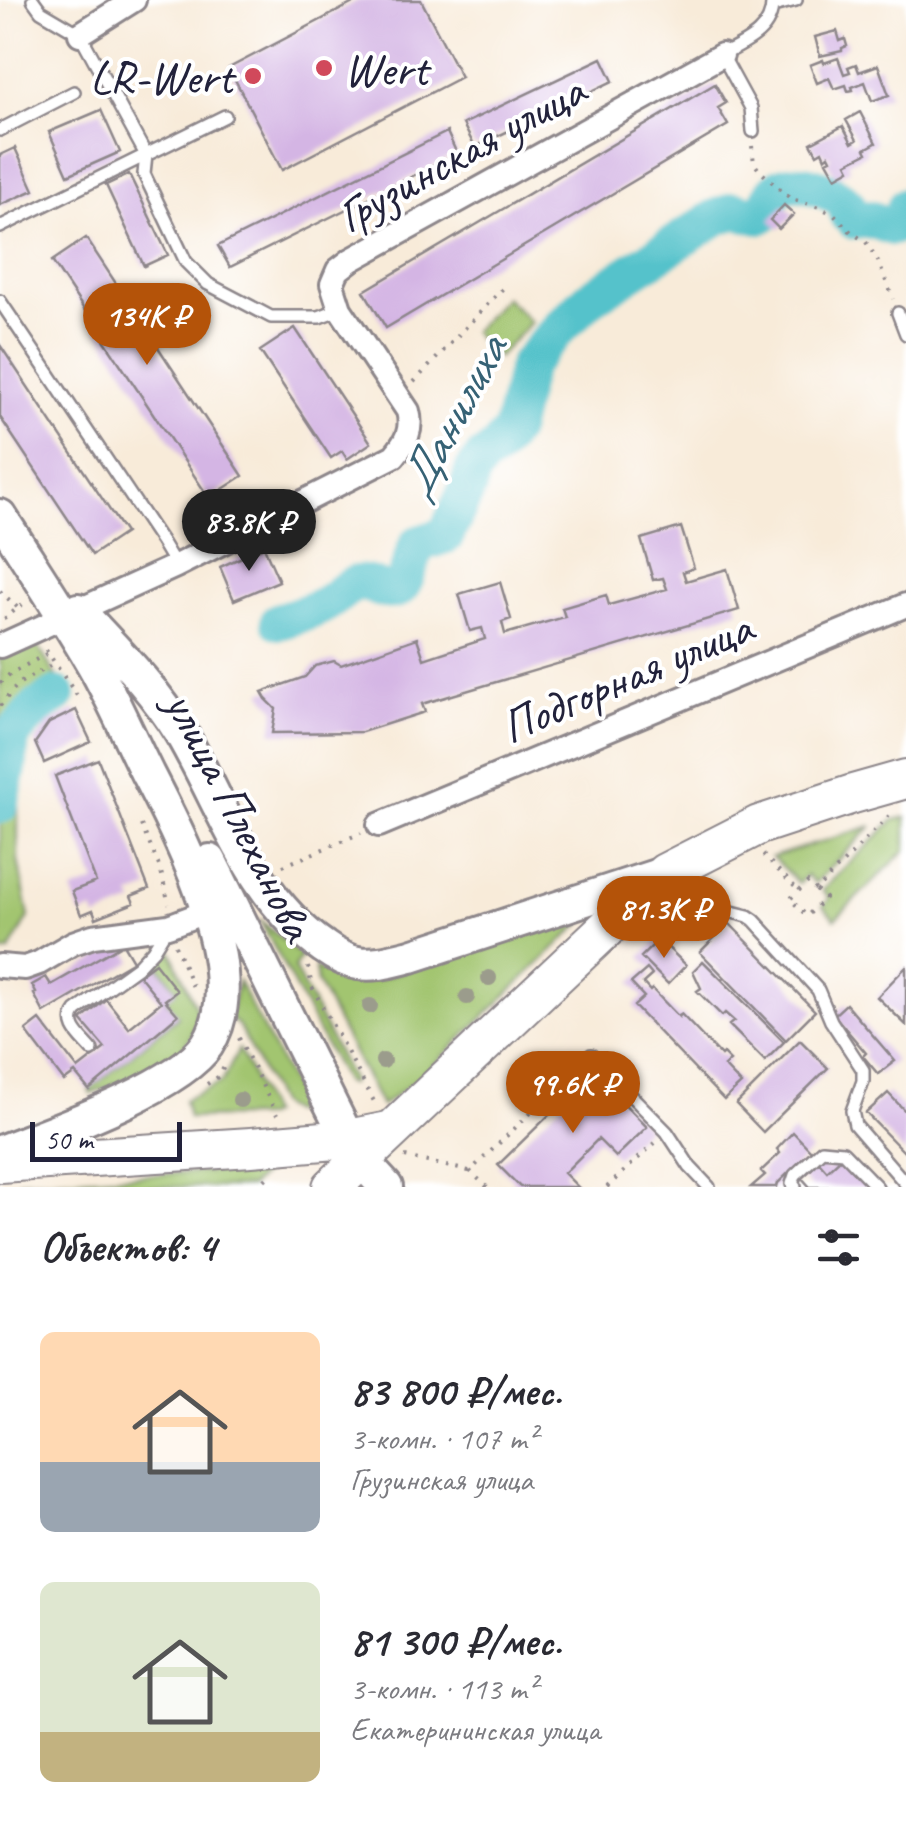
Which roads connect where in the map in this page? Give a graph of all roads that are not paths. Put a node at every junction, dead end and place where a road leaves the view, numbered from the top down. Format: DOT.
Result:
graph roads {
  1 [pos="34,0"];
  2 [pos="134,0"];
  3 [pos="796,0"];
  4 [pos="772,3"];
  5 [pos="80,34"];
  6 [pos="722,55"];
  7 [pos="74,92"];
  8 [pos="225,116"];
  9 [pos="0,130"];
  10 [pos="753,131"];
  11 [pos="146,155"];
  12 [pos="0,226"];
  13 [pos="0,302"];
  14 [pos="340,309"];
  15 [pos="898,313"];
  16 [pos="906,334"];
  17 [pos="0,492"];
  18 [pos="0,516"];
  19 [pos="176,566"];
  20 [pos="906,605"];
  21 [pos="70,613"];
  22 [pos="0,646"];
  23 [pos="906,780"];
  24 [pos="380,825"];
  25 [pos="665,873"];
  26 [pos="208,911"];
  27 [pos="169,922"];
  28 [pos="0,966"];
  29 [pos="92,1050"];
  30 [pos="591,1055"];
  31 [pos="354,1150"];
  32 [pos="4,1163"];
  33 [pos="906,1184"];
  34 [pos="332,1187"];
  35 [pos="386,1187"];
  36 [pos="709,1187"];
  37 [pos="795,1187"];
  38 [pos="877,1187"];
  1 -- 5 [label="lane"];
  2 -- 5 [label="street"];
  3 -- 4 [label="lane"];
  4 -- 6 [label="lane"];
  5 -- 11 [label="lane"];
  6 -- 10 [label="lane"];
  6 -- 14 [label="street, Грузинская улица"];
  7 -- 9 [label="lane"];
  8 -- 11 [label="lane"];
  11 -- 12 [label="lane"];
  11 -- 14 [label="lane"];
  13 -- 19 [label="lane"];
  14 -- 19 [label="street, Грузинская улица"];
  15 -- 16 [label="lane"];
  17 -- 21 [label="main road, улица Плеханова"];
  18 -- 21 [label="main road"];
  19 -- 21 [label="street"];
  20 -- 24 [label="street, Подгорная улица"];
  21 -- 22 [label="street"];
  21 -- 25 [label="main road"];
  21 -- 26 [label="main road"];
  21 -- 31 [label="main road, улица Плеханова"];
  23 -- 25 [label="main road"];
  25 -- 31 [label="main road"];
  25 -- 33 [label="lane"];
  26 -- 27 [label="street"];
  26 -- 32 [label="main road"];
  27 -- 28 [label="street"];
  27 -- 29 [label="lane"];
  30 -- 36 [label="lane"];
  31 -- 32 [label="main road"];
  31 -- 34 [label="main road"];
  31 -- 35 [label="main road, улица Плеханова"];
  37 -- 38 [label="lane"];
}
